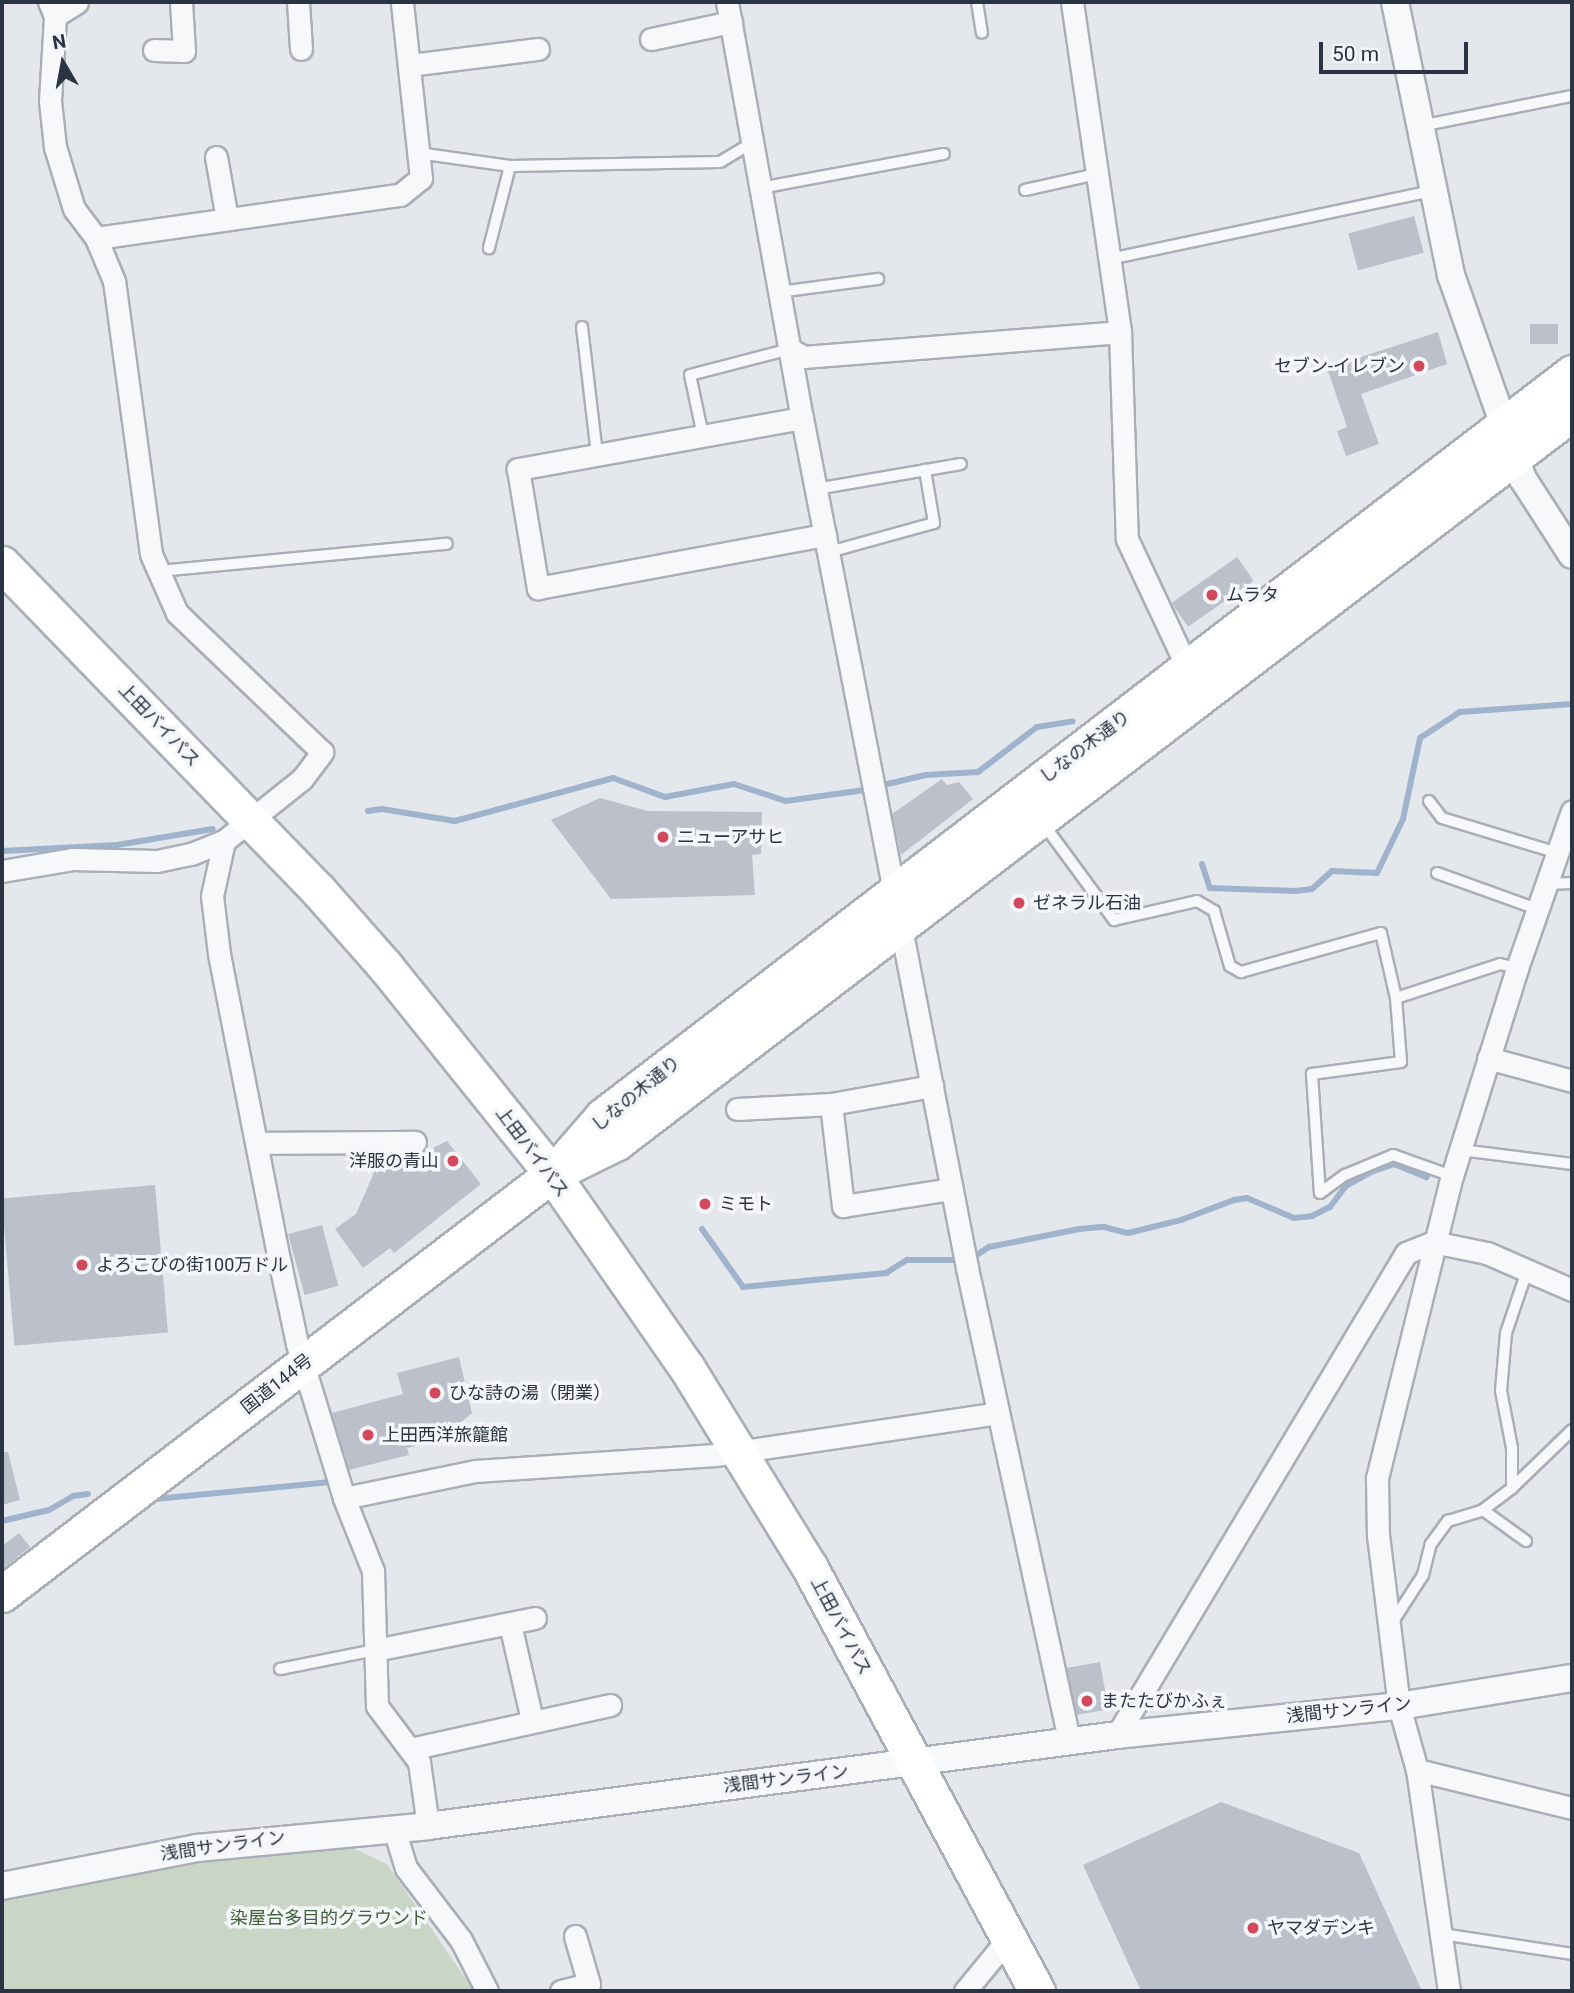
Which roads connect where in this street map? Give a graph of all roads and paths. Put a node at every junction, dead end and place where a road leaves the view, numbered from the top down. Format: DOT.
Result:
graph roads {
  1 [pos="77,2"];
  2 [pos="181,2"];
  3 [pos="298,2"];
  4 [pos="402,2"];
  5 [pos="977,2"];
  6 [pos="1073,2"];
  7 [pos="1395,2"];
  8 [pos="52,9"];
  9 [pos="729,12"];
  10 [pos="982,33"];
  11 [pos="651,39"];
  12 [pos="301,49"];
  13 [pos="538,49"];
  14 [pos="154,50"];
  15 [pos="409,65"];
  16 [pos="1572,96"];
  17 [pos="1418,126"];
  18 [pos="752,143"];
  19 [pos="418,153"];
  20 [pos="944,154"];
  21 [pos="216,157"];
  22 [pos="510,166"];
  23 [pos="1097,174"];
  24 [pos="760,188"];
  25 [pos="1025,190"];
  26 [pos="1431,191"];
  27 [pos="228,219"];
  28 [pos="96,238"];
  29 [pos="489,247"];
  30 [pos="1109,259"];
  31 [pos="878,279"];
  32 [pos="779,292"];
  33 [pos="582,327"];
  34 [pos="1119,332"];
  35 [pos="790,349"];
  36 [pos="1572,373"];
  37 [pos="1572,413"];
  38 [pos="802,418"];
  39 [pos="703,436"];
  40 [pos="1508,443"];
  41 [pos="597,455"];
  42 [pos="961,464"];
  43 [pos="925,470"];
  44 [pos="816,489"];
  45 [pos="827,543"];
  46 [pos="447,544"];
  47 [pos="1572,555"];
  48 [pos="2,564"];
  49 [pos="159,571"];
  50 [pos="1188,668"];
  51 [pos="1429,801"];
  52 [pos="1572,811"];
  53 [pos="251,819"];
  54 [pos="1040,820"];
  55 [pos="224,841"];
  56 [pos="1558,853"];
  57 [pos="2,872"];
  58 [pos="1437,873"];
  59 [pos="1572,883"];
  60 [pos="1545,884"];
  61 [pos="899,909"];
  62 [pos="1537,909"];
  63 [pos="1517,968"];
  64 [pos="1396,998"];
  65 [pos="1488,1058"];
  66 [pos="1572,1082"];
  67 [pos="932,1086"];
  68 [pos="831,1104"];
  69 [pos="737,1109"];
  70 [pos="415,1142"];
  71 [pos="258,1143"];
  72 [pos="1461,1150"];
  73 [pos="1572,1164"];
  74 [pos="552,1174"];
  75 [pos="1452,1177"];
  76 [pos="952,1189"];
  77 [pos="1433,1242"];
  78 [pos="1527,1271"];
  79 [pos="1572,1290"];
  80 [pos="304,1363"];
  81 [pos="998,1413"];
  82 [pos="1572,1430"];
  83 [pos="737,1451"];
  84 [pos="1512,1488"];
  85 [pos="344,1498"];
  86 [pos="1483,1510"];
  87 [pos="1527,1541"];
  88 [pos="2,1594"];
  89 [pos="535,1618"];
  90 [pos="510,1624"];
  91 [pos="1390,1628"];
  92 [pos="375,1650"];
  93 [pos="280,1669"];
  94 [pos="1572,1678"];
  95 [pos="610,1705"];
  96 [pos="1399,1706"];
  97 [pos="532,1720"];
  98 [pos="1117,1735"];
  99 [pos="1069,1741"];
  100 [pos="410,1749"];
  101 [pos="915,1762"];
  102 [pos="1417,1770"];
  103 [pos="1572,1808"];
  104 [pos="950,1824"];
  105 [pos="428,1826"];
  106 [pos="394,1829"];
  107 [pos="2,1886"];
  108 [pos="1442,1934"];
  109 [pos="575,1936"];
  110 [pos="1002,1946"];
  111 [pos="1572,1954"];
  112 [pos="487,1991"];
  113 [pos="561,1991"];
  114 [pos="965,1991"];
  115 [pos="1021,1991"];
  116 [pos="1037,1991"];
  117 [pos="1449,1991"];
  1 -- 8 [label="street"];
  2 -- 14 [label="street"];
  3 -- 12 [label="street"];
  4 -- 15 [label="street"];
  5 -- 10 [label="lane"];
  6 -- 23 [label="street"];
  7 -- 17 [label="street"];
  8 -- 28 [label="street"];
  9 -- 11 [label="street"];
  9 -- 18 [label="street"];
  13 -- 15 [label="street"];
  15 -- 19 [label="street"];
  16 -- 17 [label="lane"];
  17 -- 26 [label="street"];
  18 -- 22 [label="lane"];
  18 -- 24 [label="street"];
  19 -- 22 [label="lane"];
  19 -- 27 [label="street"];
  20 -- 24 [label="lane"];
  21 -- 27 [label="street"];
  22 -- 29 [label="lane"];
  23 -- 25 [label="lane"];
  23 -- 30 [label="street"];
  24 -- 32 [label="street"];
  26 -- 30 [label="lane"];
  26 -- 40 [label="street"];
  27 -- 28 [label="street"];
  28 -- 49 [label="street"];
  30 -- 34 [label="street"];
  31 -- 32 [label="lane"];
  32 -- 35 [label="street"];
  33 -- 41 [label="lane"];
  34 -- 35 [label="street"];
  34 -- 50 [label="street"];
  35 -- 38 [label="street"];
  35 -- 39 [label="lane"];
  36 -- 40 [label="highway, しなの木通り"];
  37 -- 40 [label="highway, しなの木通り"];
  38 -- 39 [label="street"];
  38 -- 44 [label="street"];
  39 -- 41 [label="street"];
  40 -- 47 [label="street"];
  40 -- 50 [label="highway, しなの木通り"];
  40 -- 54 [label="highway, しなの木通り"];
  41 -- 45 [label="street"];
  42 -- 43 [label="lane"];
  43 -- 44 [label="lane"];
  43 -- 45 [label="lane"];
  44 -- 45 [label="street"];
  45 -- 61 [label="street"];
  46 -- 49 [label="lane"];
  48 -- 53 [label="highway, 上田バイパス"];
  49 -- 53 [label="street"];
  50 -- 61 [label="highway, しなの木通り"];
  51 -- 56 [label="lane"];
  52 -- 56 [label="street"];
  53 -- 55 [label="street"];
  53 -- 74 [label="highway, 上田バイパス"];
  54 -- 61 [label="highway, しなの木通り"];
  54 -- 64 [label="lane"];
  55 -- 57 [label="street"];
  55 -- 71 [label="street"];
  56 -- 60 [label="street"];
  58 -- 62 [label="lane"];
  59 -- 60 [label="lane"];
  60 -- 62 [label="street"];
  61 -- 67 [label="street"];
  61 -- 74 [label="highway, しなの木通り"];
  62 -- 63 [label="street"];
  63 -- 64 [label="lane"];
  63 -- 65 [label="street"];
  64 -- 75 [label="lane"];
  65 -- 66 [label="street"];
  65 -- 72 [label="street"];
  67 -- 68 [label="street"];
  67 -- 76 [label="street"];
  68 -- 69 [label="street"];
  68 -- 76 [label="street"];
  70 -- 71 [label="street"];
  71 -- 80 [label="street"];
  72 -- 73 [label="lane"];
  72 -- 75 [label="street"];
  74 -- 80 [label="highway, 国道144号"];
  74 -- 83 [label="highway, 上田バイパス"];
  75 -- 77 [label="street"];
  76 -- 81 [label="street"];
  77 -- 78 [label="street"];
  77 -- 91 [label="street"];
  77 -- 98 [label="street"];
  78 -- 79 [label="street"];
  78 -- 84 [label="lane"];
  80 -- 85 [label="street"];
  80 -- 88 [label="highway, 国道144号"];
  81 -- 83 [label="street"];
  81 -- 99 [label="street"];
  82 -- 84 [label="lane"];
  83 -- 85 [label="street"];
  83 -- 101 [label="highway, 上田バイパス"];
  84 -- 86 [label="lane"];
  85 -- 92 [label="street"];
  86 -- 87 [label="lane"];
  86 -- 91 [label="lane"];
  89 -- 90 [label="street"];
  90 -- 92 [label="street"];
  90 -- 97 [label="street"];
  91 -- 96 [label="street"];
  92 -- 93 [label="lane"];
  92 -- 100 [label="street"];
  94 -- 96 [label="street, 浅間サンライン"];
  95 -- 97 [label="street"];
  96 -- 98 [label="street, 浅間サンライン"];
  96 -- 102 [label="street"];
  97 -- 100 [label="street"];
  98 -- 99 [label="street, 浅間サンライン"];
  99 -- 101 [label="street, 浅間サンライン"];
  100 -- 105 [label="street"];
  101 -- 104 [label="highway, 上田バイパス"];
  101 -- 105 [label="street, 浅間サンライン"];
  102 -- 103 [label="street"];
  102 -- 108 [label="street"];
  104 -- 110 [label="highway, 上田バイパス"];
  104 -- 116 [label="highway, 上田バイパス"];
  105 -- 106 [label="street, 浅間サンライン"];
  106 -- 107 [label="street, 浅間サンライン"];
  106 -- 112 [label="street"];
  108 -- 111 [label="lane"];
  108 -- 117 [label="street"];
  109 -- 113 [label="street"];
  110 -- 114 [label="street"];
  110 -- 115 [label="highway, 上田バイパス"];
}
